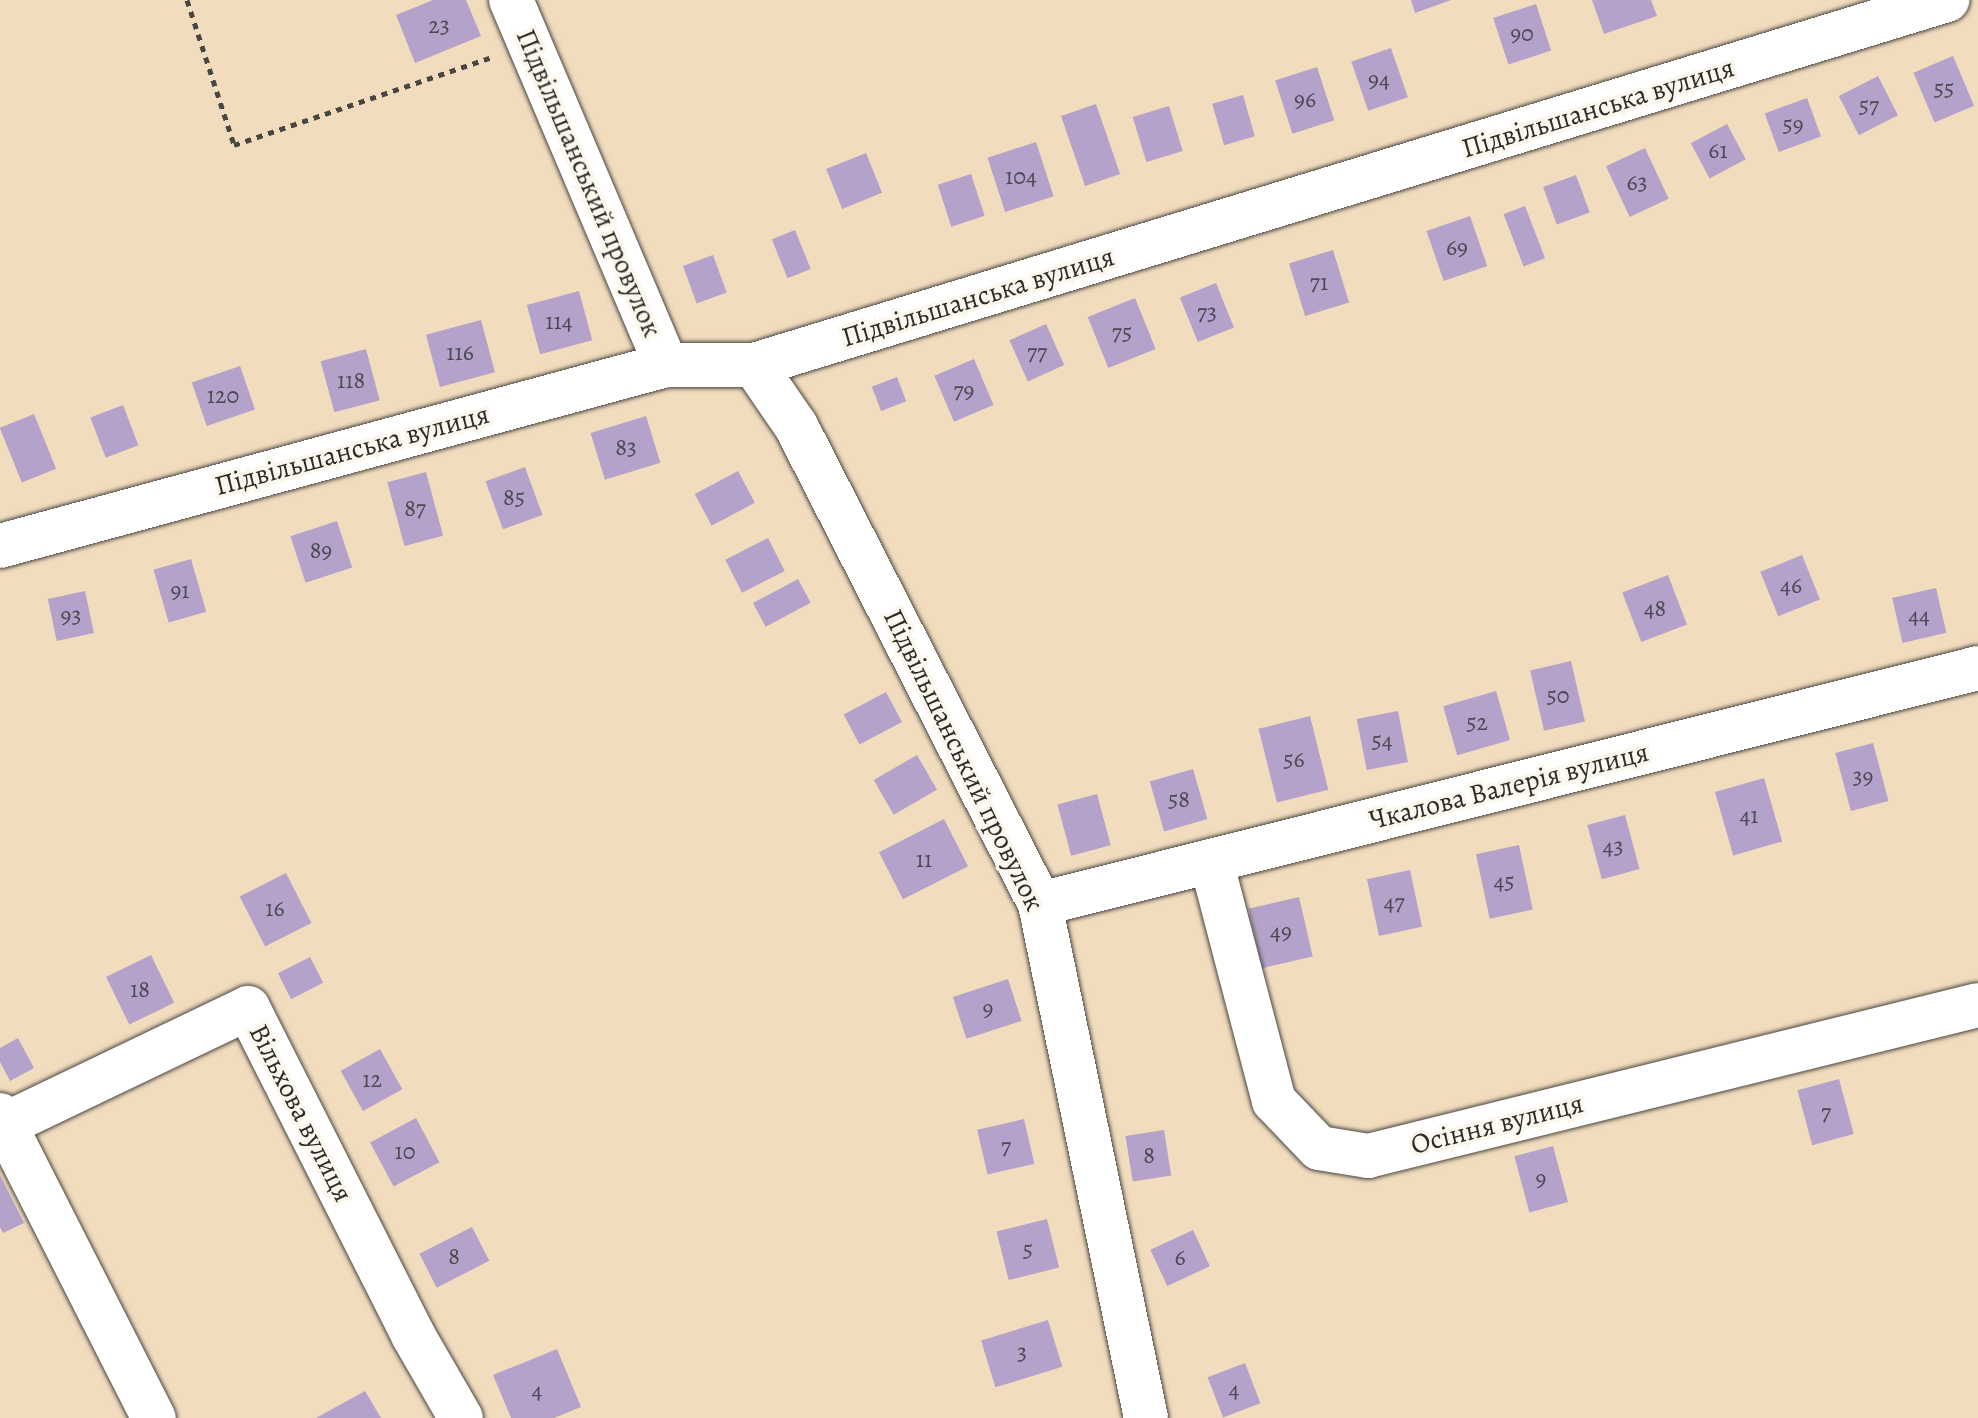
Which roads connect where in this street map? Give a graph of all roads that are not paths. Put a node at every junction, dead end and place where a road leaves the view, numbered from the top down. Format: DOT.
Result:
graph roads {
  1 [pos="511,0"];
  2 [pos="1947,0"];
  3 [pos="666,365"];
  4 [pos="754,365"];
  5 [pos="0,546"];
  6 [pos="1978,668"];
  7 [pos="1211,861"];
  8 [pos="1040,904"];
  9 [pos="1978,1005"];
  10 [pos="2,1122"];
  11 [pos="154,1418"];
  12 [pos="461,1418"];
  13 [pos="1146,1418"];
  1 -- 3 [label="street, Підвільшанський провулок"];
  2 -- 4 [label="street, Підвільшанська вулиця"];
  3 -- 4 [label="street, Підвільшанська вулиця"];
  3 -- 5 [label="street, Підвільшанська вулиця"];
  4 -- 8 [label="street, Підвільшанський провулок"];
  6 -- 7 [label="street, Чкалова Валерія вулиця"];
  7 -- 8 [label="street, Чкалова Валерія вулиця"];
  7 -- 9 [label="street, Осіння вулиця"];
  8 -- 13 [label="street, Підвільшанський провулок"];
  10 -- 11 [label="street"];
  10 -- 12 [label="street, Вільхова вулиця"];
}
